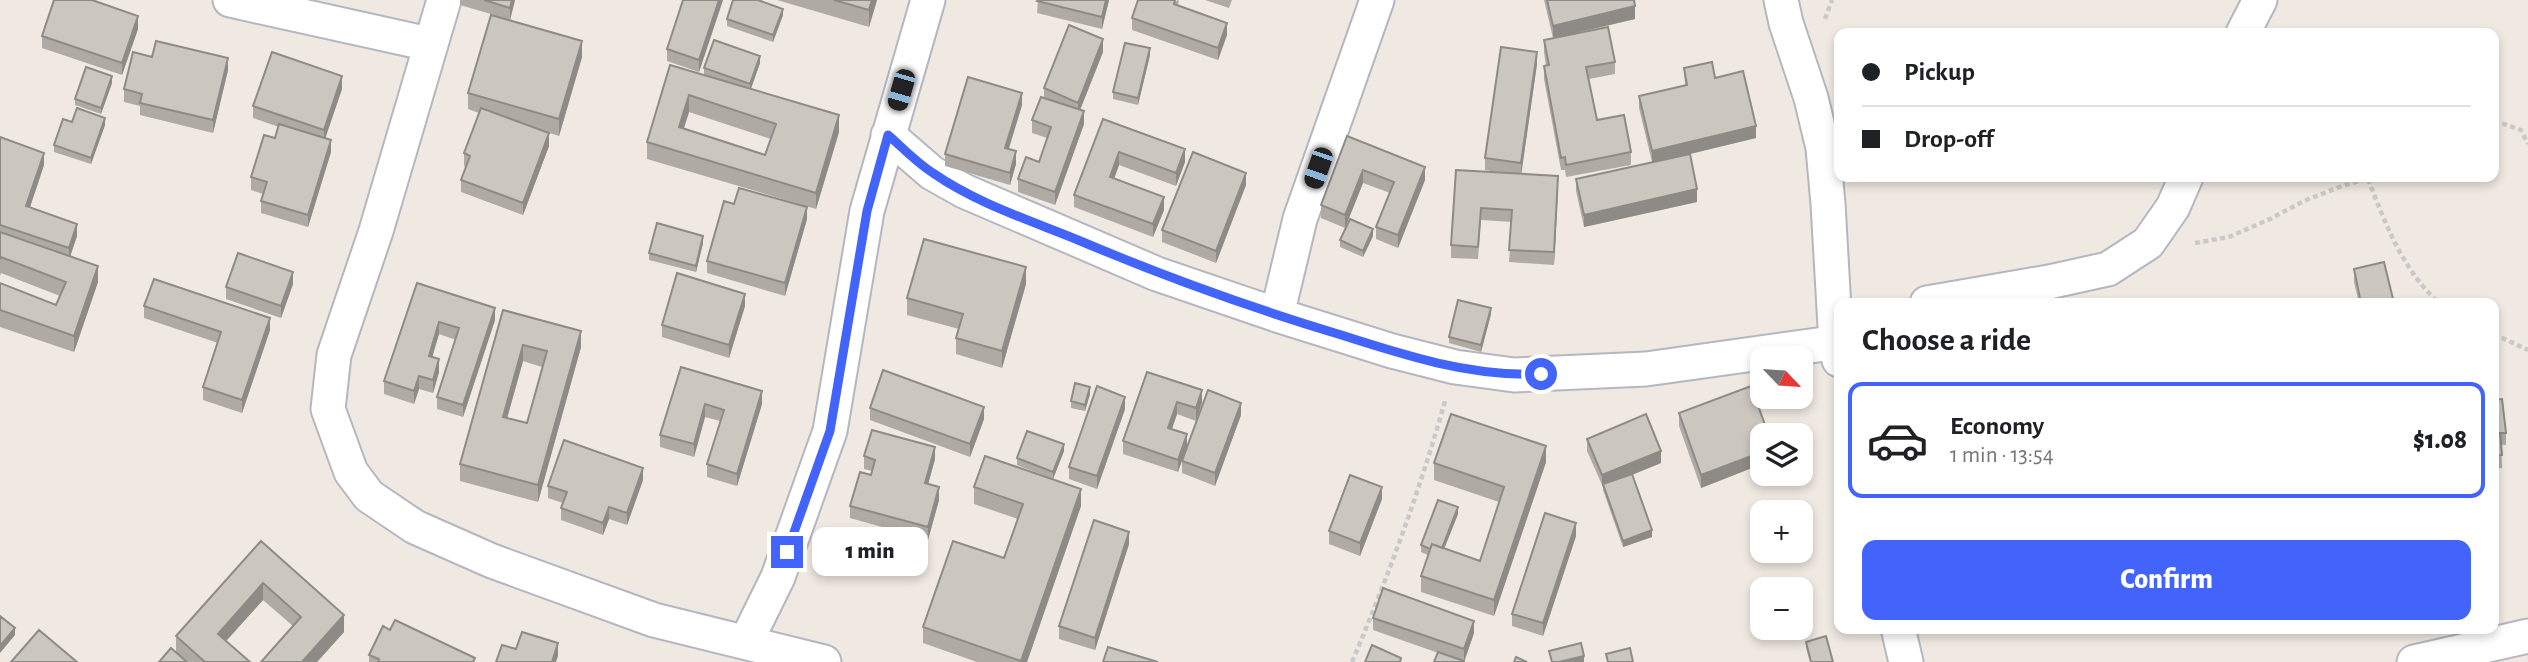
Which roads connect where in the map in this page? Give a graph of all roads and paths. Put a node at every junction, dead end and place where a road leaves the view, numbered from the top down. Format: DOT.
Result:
graph roads {
  1 [pos="230,0"];
  2 [pos="444,0"];
  3 [pos="928,0"];
  4 [pos="1377,0"];
  5 [pos="1781,0"];
  6 [pos="2260,0"];
  7 [pos="2246,28"];
  8 [pos="429,44"];
  9 [pos="2528,125"];
  10 [pos="2499,126"];
  11 [pos="2521,130"];
  12 [pos="888,135"];
  13 [pos="2528,144"];
  14 [pos="2184,182"];
  15 [pos="2356,182"];
  16 [pos="2373,182"];
  17 [pos="2148,243"];
  18 [pos="1834,298"];
  19 [pos="1956,298"];
  20 [pos="2434,298"];
  21 [pos="1276,316"];
  22 [pos="2499,336"];
  23 [pos="1834,349"];
  24 [pos="2528,349"];
  25 [pos="1455,367"];
  26 [pos="1900,634"];
  27 [pos="2528,636"];
  28 [pos="746,642"];
  29 [pos="824,662"];
  30 [pos="1352,662"];
  31 [pos="1906,662"];
  32 [pos="2414,662"];
  1 -- 8 [label="street"];
  2 -- 8 [label="street"];
  3 -- 12 [label="street"];
  4 -- 21 [label="street"];
  5 -- 18 [label="street"];
  6 -- 7 [label="street"];
  8 -- 28 [label="street"];
  9 -- 11 [label="path"];
  10 -- 11 [label="path"];
  11 -- 13 [label="path"];
  12 -- 21 [label="street"];
  12 -- 28 [label="street"];
  14 -- 17 [label="street"];
  15 -- 17 [label="path"];
  16 -- 20 [label="path"];
  17 -- 19 [label="street"];
  21 -- 25 [label="street"];
  22 -- 24 [label="path"];
  23 -- 25 [label="street"];
  25 -- 30 [label="path"];
  26 -- 31 [label="street"];
  27 -- 32 [label="street"];
  28 -- 29 [label="street"];
}
